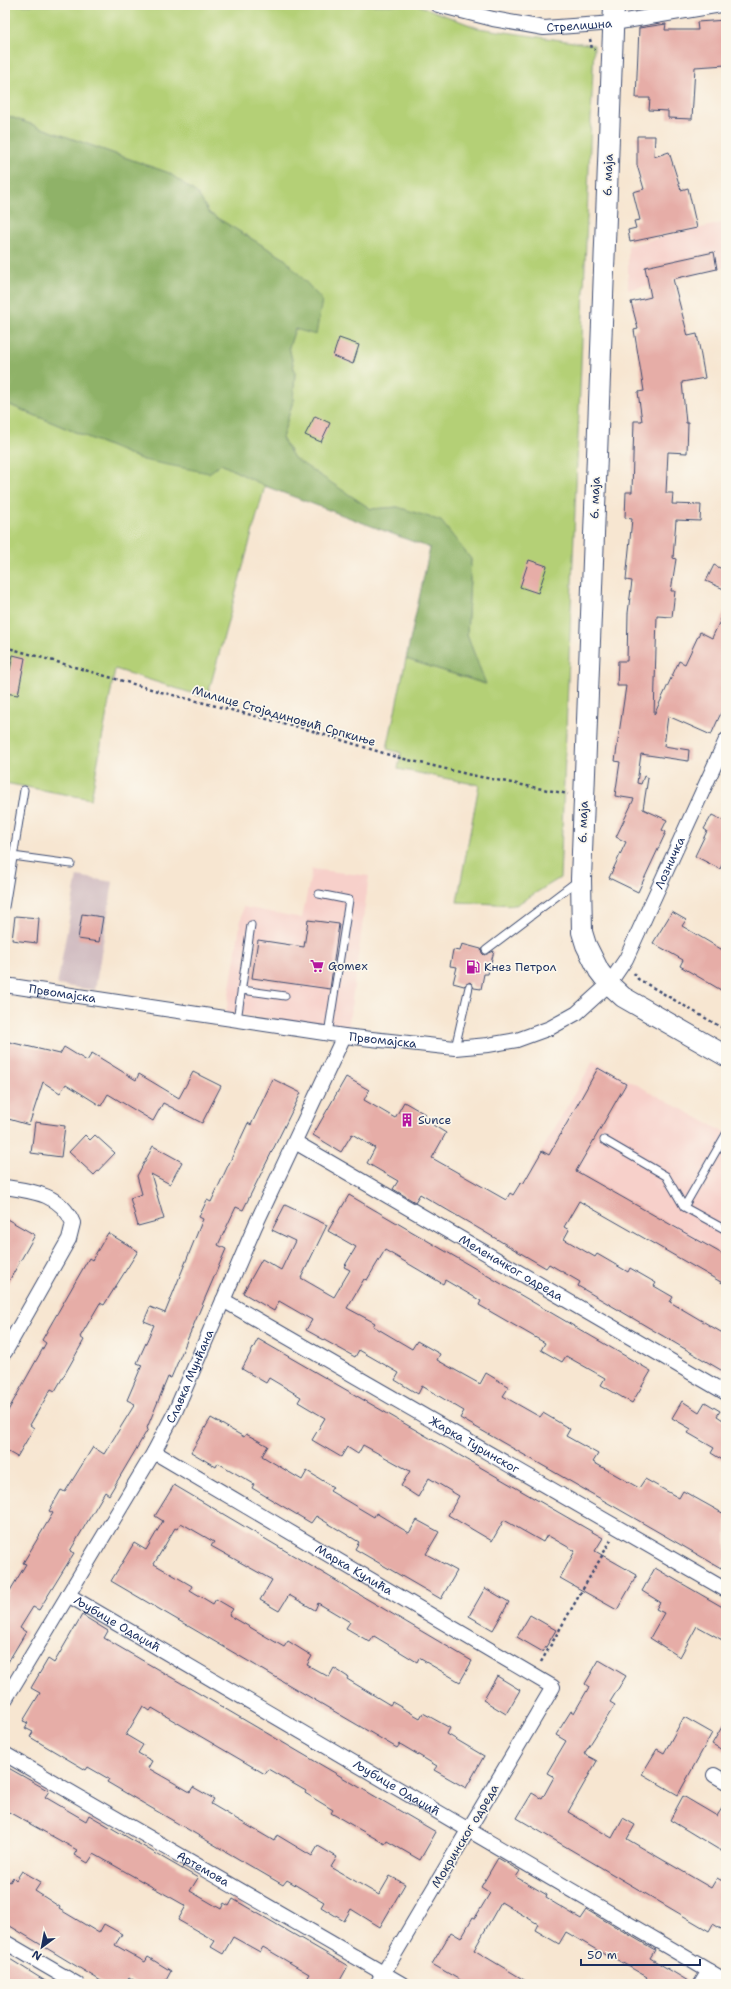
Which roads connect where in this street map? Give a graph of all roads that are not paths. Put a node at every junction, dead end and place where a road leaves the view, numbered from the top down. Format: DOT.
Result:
graph roads {
  1 [pos="438,5"];
  2 [pos="721,5"];
  3 [pos="614,14"];
  4 [pos="726,740"];
  5 [pos="24,790"];
  6 [pos="13,856"];
  7 [pos="70,864"];
  8 [pos="581,879"];
  9 [pos="319,894"];
  10 [pos="5,907"];
  11 [pos="251,925"];
  12 [pos="486,950"];
  13 [pos="610,984"];
  14 [pos="5,985"];
  15 [pos="469,986"];
  16 [pos="242,990"];
  17 [pos="285,996"];
  18 [pos="237,1020"];
  19 [pos="328,1034"];
  20 [pos="344,1036"];
  21 [pos="455,1048"];
  22 [pos="726,1056"];
  23 [pos="726,1134"];
  24 [pos="604,1140"];
  25 [pos="295,1142"];
  26 [pos="5,1187"];
  27 [pos="684,1207"];
  28 [pos="726,1230"];
  29 [pos="223,1300"];
  30 [pos="5,1352"];
  31 [pos="726,1393"];
  32 [pos="154,1452"];
  33 [pos="726,1590"];
  34 [pos="68,1596"];
  35 [pos="553,1688"];
  36 [pos="5,1700"];
  37 [pos="5,1754"];
  38 [pos="714,1775"];
  39 [pos="726,1782"];
  40 [pos="468,1830"];
  41 [pos="5,1942"];
  42 [pos="709,1971"];
  43 [pos="380,1979"];
  44 [pos="726,1981"];
  45 [pos="77,1984"];
  46 [pos="402,1984"];
  47 [pos="701,1984"];
  1 -- 3 [label="street, Стрелишна"];
  2 -- 3 [label="street, Стрелишна"];
  3 -- 8 [label="street, 6. маја"];
  4 -- 13 [label="street, Лозничка"];
  5 -- 6 [label="lane"];
  6 -- 7 [label="lane"];
  6 -- 10 [label="lane"];
  8 -- 12 [label="lane"];
  8 -- 13 [label="street, 6. маја"];
  9 -- 19 [label="lane"];
  11 -- 16 [label="lane"];
  13 -- 21 [label="street, Првомајска"];
  13 -- 22 [label="street"];
  14 -- 18 [label="street, Првомајска"];
  15 -- 21 [label="lane"];
  16 -- 17 [label="lane"];
  16 -- 18 [label="lane"];
  18 -- 19 [label="street, Првомајска"];
  19 -- 20 [label="street, Првомајска"];
  20 -- 21 [label="street, Првомајска"];
  20 -- 25 [label="street, Славка Мунћана"];
  23 -- 27 [label="lane"];
  24 -- 27 [label="lane"];
  25 -- 29 [label="street, Славка Мунћана"];
  25 -- 31 [label="street, Меленачког одреда"];
  26 -- 30 [label="street"];
  27 -- 28 [label="lane"];
  29 -- 32 [label="street, Славка Мунћана"];
  29 -- 33 [label="street, Жарка Туринског"];
  32 -- 34 [label="street, Славка Мунћана"];
  32 -- 35 [label="street, Марка Кулића"];
  34 -- 36 [label="street, Славка Мунћана"];
  34 -- 40 [label="street, Љубице Одаџић"];
  35 -- 40 [label="street, Мокринског одреда"];
  37 -- 43 [label="street, Артемова"];
  38 -- 39 [label="street"];
  40 -- 42 [label="street, Љубице Одаџић"];
  40 -- 43 [label="street, Мокринског одреда"];
  41 -- 45 [label="street"];
  42 -- 44 [label="street, Љубице Одаџић"];
  42 -- 47 [label="street"];
  43 -- 46 [label="street, Артемова"];
}
